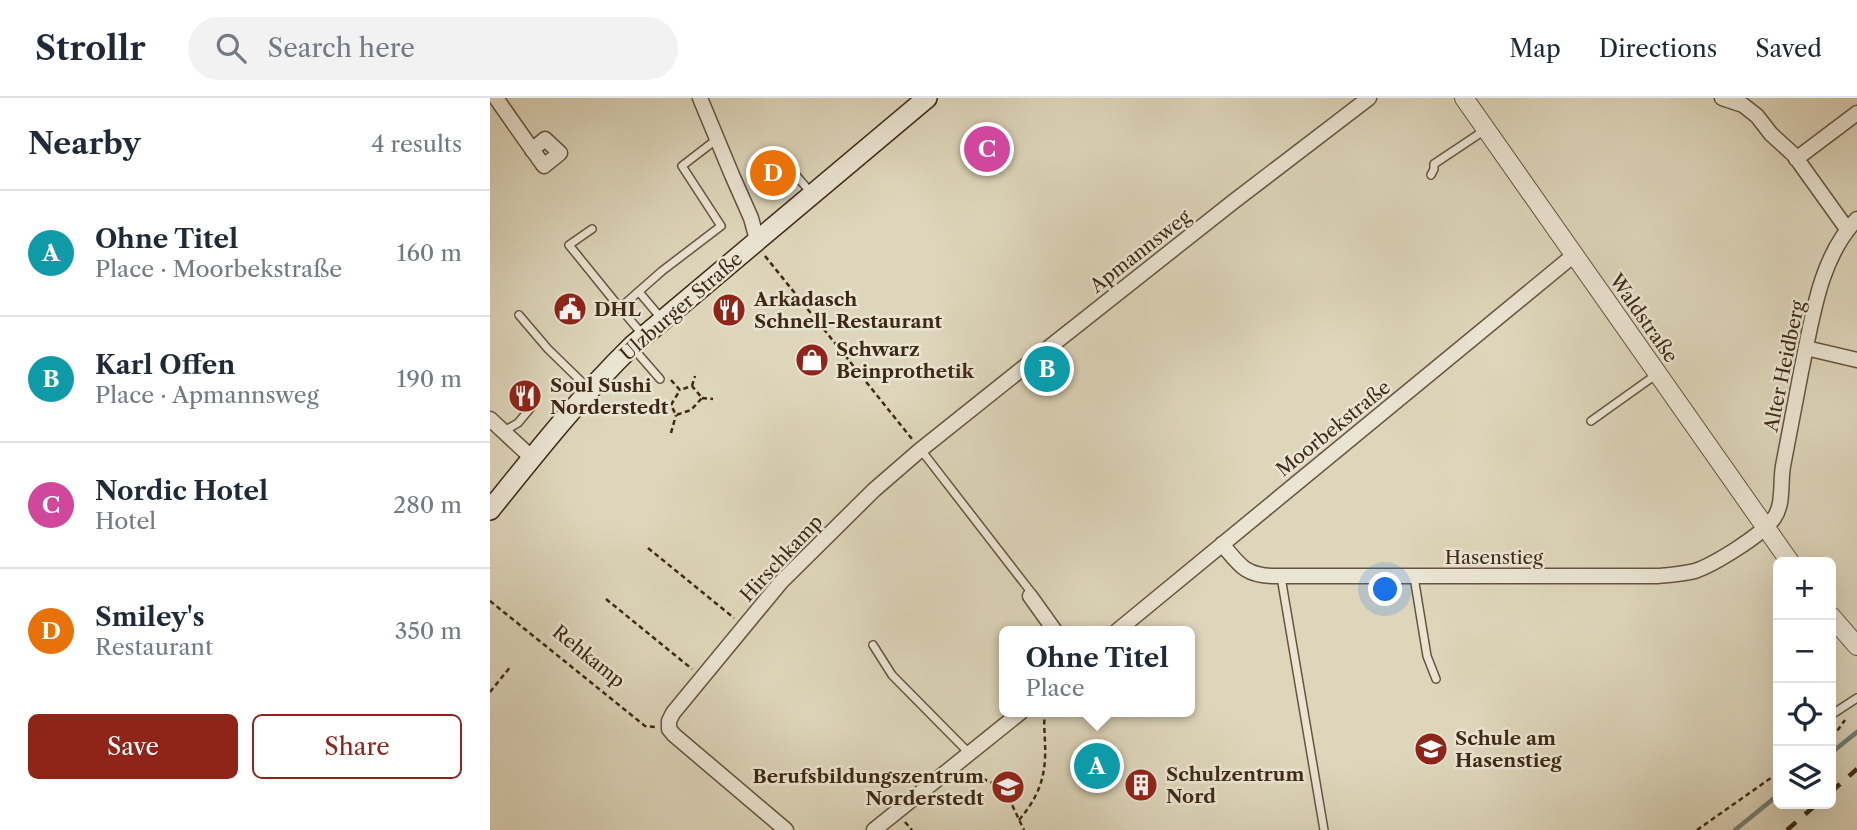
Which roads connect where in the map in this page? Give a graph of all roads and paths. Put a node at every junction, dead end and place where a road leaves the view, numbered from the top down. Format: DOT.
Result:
graph roads {
  1 [pos="496,98"];
  2 [pos="700,98"];
  3 [pos="927,98"];
  4 [pos="1369,98"];
  5 [pos="1464,98"];
  6 [pos="1722,98"];
  7 [pos="1745,101"];
  8 [pos="1857,113"];
  9 [pos="1486,130"];
  10 [pos="717,139"];
  11 [pos="532,150"];
  12 [pos="1796,159"];
  13 [pos="794,173"];
  14 [pos="1431,174"];
  15 [pos="813,194"];
  16 [pos="1852,224"];
  17 [pos="592,229"];
  18 [pos="757,240"];
  19 [pos="1574,255"];
  20 [pos="639,292"];
  21 [pos="620,307"];
  22 [pos="519,314"];
  23 [pos="662,320"];
  24 [pos="638,341"];
  25 [pos="1806,348"];
  26 [pos="1857,360"];
  27 [pos="1657,374"];
  28 [pos="663,375"];
  29 [pos="695,376"];
  30 [pos="692,386"];
  31 [pos="589,389"];
  32 [pos="680,390"];
  33 [pos="702,398"];
  34 [pos="713,399"];
  35 [pos="533,405"];
  36 [pos="691,410"];
  37 [pos="676,415"];
  38 [pos="693,415"];
  39 [pos="490,419"];
  40 [pos="1591,421"];
  41 [pos="503,431"];
  42 [pos="671,433"];
  43 [pos="937,437"];
  44 [pos="921,450"];
  45 [pos="532,457"];
  46 [pos="492,504"];
  47 [pos="1766,528"];
  48 [pos="1222,544"];
  49 [pos="648,548"];
  50 [pos="1786,557"];
  51 [pos="1281,576"];
  52 [pos="1414,576"];
  53 [pos="1030,596"];
  54 [pos="606,598"];
  55 [pos="490,601"];
  56 [pos="1834,620"];
  57 [pos="1051,626"];
  58 [pos="1123,626"];
  59 [pos="745,627"];
  60 [pos="873,645"];
  61 [pos="1857,646"];
  62 [pos="511,666"];
  63 [pos="703,678"];
  64 [pos="1436,680"];
  65 [pos="490,692"];
  66 [pos="1857,698"];
  67 [pos="1836,712"];
  68 [pos="1851,712"];
  69 [pos="1015,717"];
  70 [pos="1045,717"];
  71 [pos="669,725"];
  72 [pos="1836,733"];
  73 [pos="964,757"];
  74 [pos="1773,777"];
  75 [pos="1019,820"];
  76 [pos="786,830"];
  77 [pos="874,830"];
  78 [pos="1024,830"];
  79 [pos="1324,830"];
  80 [pos="1697,830"];
  1 -- 11 [label="street"];
  2 -- 10 [label="street"];
  3 -- 15 [label="main road, Ulzburger Straße"];
  4 -- 43 [label="street, Apmannsweg"];
  5 -- 9 [label="street, Waldstraße"];
  6 -- 7 [label="street"];
  7 -- 12 [label="street"];
  8 -- 12 [label="street"];
  9 -- 14 [label="lane"];
  9 -- 19 [label="street, Waldstraße"];
  10 -- 18 [label="street"];
  10 -- 20 [label="lane"];
  12 -- 16 [label="street"];
  13 -- 15 [label="lane"];
  15 -- 18 [label="main road, Ulzburger Straße"];
  16 -- 25 [label="street, Alter Heidberg"];
  17 -- 21 [label="lane"];
  18 -- 23 [label="main road, Ulzburger Straße"];
  18 -- 44 [label="path"];
  19 -- 27 [label="street, Waldstraße"];
  19 -- 48 [label="street, Moorbekstraße"];
  20 -- 21 [label="lane"];
  20 -- 23 [label="lane"];
  21 -- 24 [label="lane"];
  22 -- 31 [label="lane"];
  23 -- 24 [label="main road, Ulzburger Straße"];
  24 -- 28 [label="lane"];
  24 -- 31 [label="main road, Ulzburger Straße"];
  25 -- 26 [label="street"];
  25 -- 47 [label="street, Alter Heidberg"];
  27 -- 40 [label="lane"];
  27 -- 47 [label="street, Waldstraße"];
  28 -- 32 [label="path"];
  29 -- 30 [label="path"];
  30 -- 32 [label="path"];
  30 -- 33 [label="path"];
  31 -- 45 [label="main road, Ulzburger Straße"];
  32 -- 37 [label="path"];
  33 -- 34 [label="path"];
  33 -- 36 [label="path"];
  35 -- 41 [label="lane"];
  36 -- 37 [label="path"];
  36 -- 38 [label="path"];
  37 -- 42 [label="path"];
  39 -- 41 [label="street"];
  41 -- 45 [label="street"];
  43 -- 44 [label="street, Hirschkamp"];
  44 -- 53 [label="lane"];
  44 -- 59 [label="street, Hirschkamp"];
  45 -- 46 [label="main road, Ulzburger Straße"];
  47 -- 50 [label="street, Waldstraße"];
  47 -- 52 [label="street, Hasenstieg"];
  48 -- 51 [label="street, Hasenstieg"];
  48 -- 58 [label="street, Moorbekstraße"];
  49 -- 59 [label="path"];
  51 -- 52 [label="street, Hasenstieg"];
  51 -- 79 [label="lane"];
  52 -- 64 [label="lane"];
  53 -- 57 [label="street"];
  54 -- 63 [label="path"];
  55 -- 71 [label="path, Rehkamp"];
  56 -- 61 [label="street"];
  59 -- 63 [label="street, Hirschkamp"];
  60 -- 73 [label="lane"];
  62 -- 65 [label="path"];
  63 -- 71 [label="street, Hirschkamp"];
  66 -- 67 [label="lane"];
  68 -- 72 [label="path"];
  69 -- 73 [label="street"];
  70 -- 75 [label="path"];
  71 -- 76 [label="street"];
  73 -- 75 [label="path"];
  73 -- 77 [label="street"];
  74 -- 80 [label="path"];
  75 -- 78 [label="path"];
}
